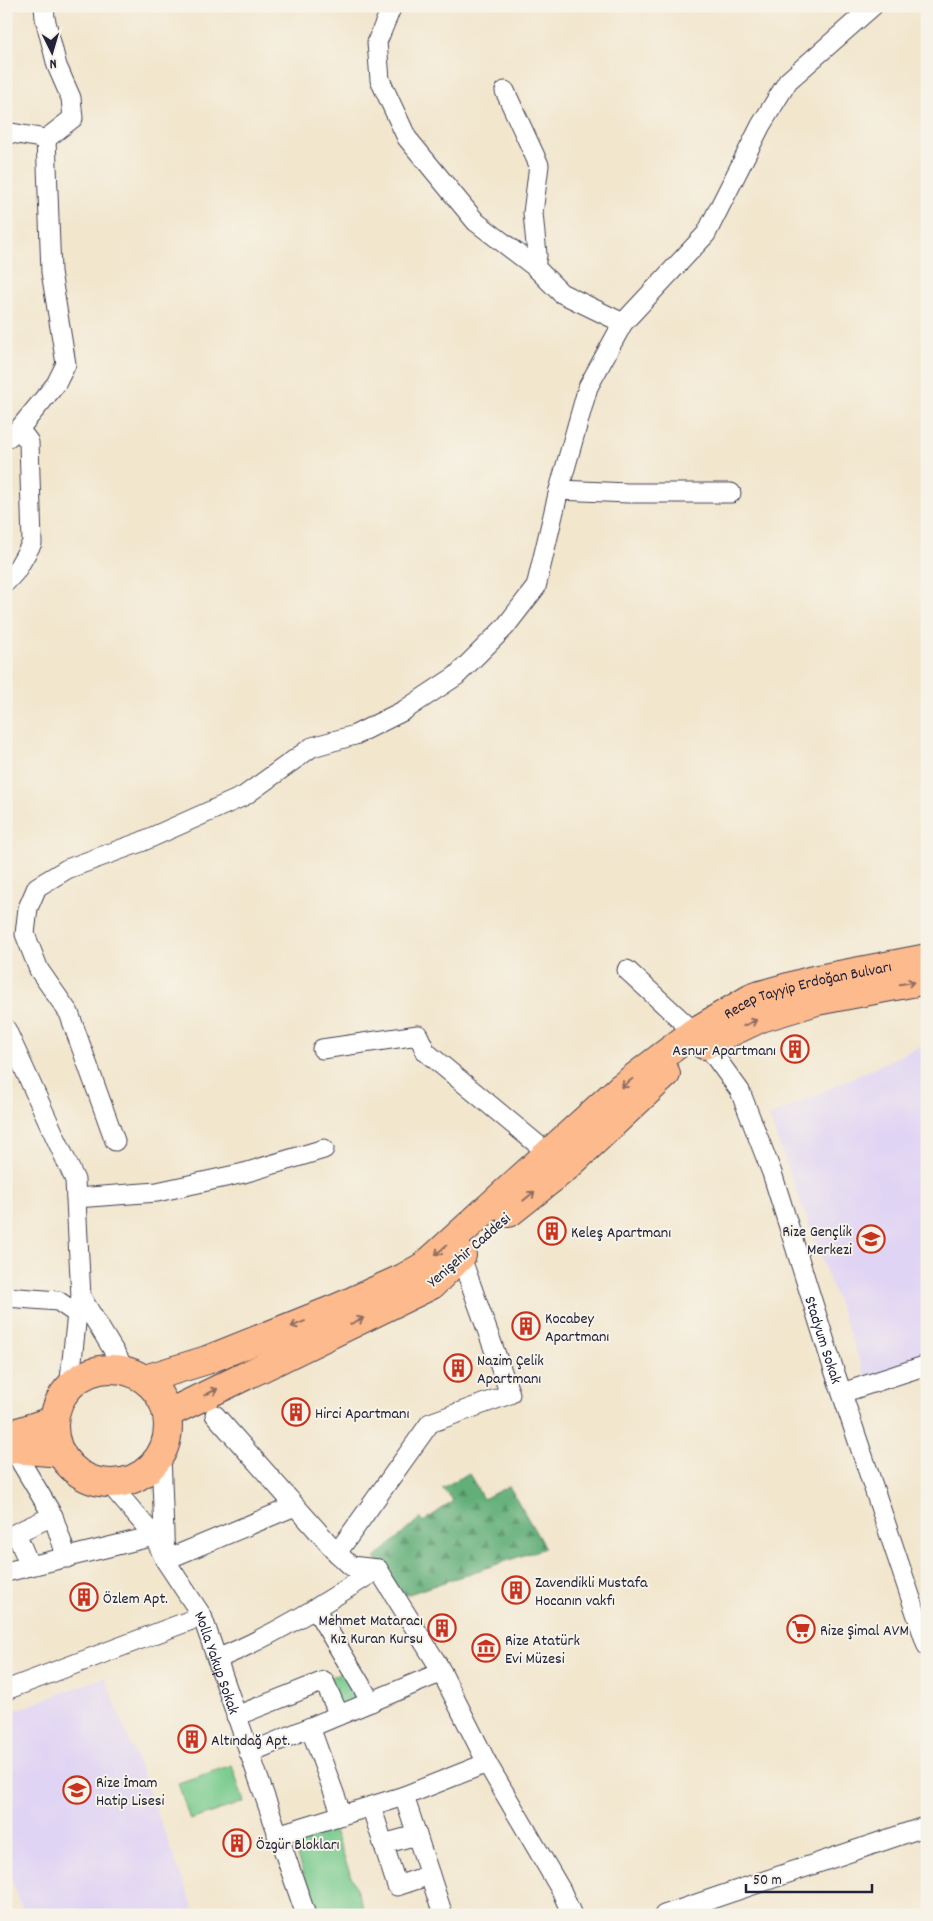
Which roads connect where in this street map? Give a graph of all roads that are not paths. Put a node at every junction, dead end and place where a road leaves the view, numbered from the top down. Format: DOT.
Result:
graph roads {
  1 [pos="44,6"];
  2 [pos="392,6"];
  3 [pos="873,6"];
  4 [pos="505,91"];
  5 [pos="6,132"];
  6 [pos="46,139"];
  7 [pos="535,267"];
  8 [pos="623,323"];
  9 [pos="13,434"];
  10 [pos="559,490"];
  11 [pos="731,493"];
  12 [pos="6,582"];
  13 [pos="927,958"];
  14 [pos="627,970"];
  15 [pos="927,980"];
  16 [pos="6,1029"];
  17 [pos="700,1038"];
  18 [pos="322,1049"];
  19 [pos="115,1141"];
  20 [pos="324,1149"];
  21 [pos="548,1154"];
  22 [pos="76,1198"];
  23 [pos="460,1257"];
  24 [pos="6,1297"];
  25 [pos="79,1306"];
  26 [pos="927,1365"];
  27 [pos="135,1375"];
  28 [pos="68,1388"];
  29 [pos="842,1393"];
  30 [pos="167,1414"];
  31 [pos="215,1415"];
  32 [pos="54,1420"];
  33 [pos="9,1445"];
  34 [pos="61,1453"];
  35 [pos="161,1454"];
  36 [pos="109,1483"];
  37 [pos="295,1506"];
  38 [pos="53,1516"];
  39 [pos="11,1528"];
  40 [pos="154,1536"];
  41 [pos="337,1553"];
  42 [pos="67,1558"];
  43 [pos="166,1560"];
  44 [pos="30,1566"];
  45 [pos="378,1568"];
  46 [pos="6,1572"];
  47 [pos="316,1610"];
  48 [pos="202,1616"];
  49 [pos="927,1646"];
  50 [pos="217,1660"];
  51 [pos="442,1672"];
  52 [pos="6,1690"];
  53 [pos="371,1702"];
  54 [pos="339,1715"];
  55 [pos="236,1716"];
  56 [pos="310,1727"];
  57 [pos="249,1753"];
  58 [pos="487,1763"];
  59 [pos="404,1796"];
  60 [pos="371,1806"];
  61 [pos="342,1815"];
  62 [pos="927,1826"];
  63 [pos="277,1835"];
  64 [pos="417,1835"];
  65 [pos="383,1844"];
  66 [pos="430,1875"];
  67 [pos="306,1915"];
  68 [pos="443,1915"];
  69 [pos="572,1915"];
  70 [pos="664,1915"];
  1 -- 6 [label="street"];
  2 -- 7 [label="street"];
  3 -- 8 [label="street"];
  4 -- 7 [label="street"];
  5 -- 6 [label="street"];
  6 -- 9 [label="street"];
  7 -- 8 [label="street"];
  8 -- 10 [label="street"];
  9 -- 12 [label="street"];
  10 -- 11 [label="street"];
  10 -- 19 [label="street"];
  13 -- 17 [label="main road, Recep Tayyip Erdoğan Bulvarı"];
  14 -- 17 [label="street, Stadyum Sokak"];
  17 -- 15 [label="main road, Recep Tayyip Erdoğan Bulvarı, one-way"];
  16 -- 22 [label="street"];
  17 -- 21 [label="main road, Yenişehir Caddesi, one-way"];
  23 -- 17 [label="main road, Yenişehir Caddesi, one-way"];
  17 -- 29 [label="street, Stadyum Sokak"];
  18 -- 21 [label="street"];
  20 -- 22 [label="street"];
  21 -- 27 [label="main road, Yenişehir Caddesi, one-way"];
  22 -- 25 [label="street"];
  30 -- 23 [label="main road, Yenişehir Caddesi, one-way"];
  23 -- 41 [label="street"];
  24 -- 25 [label="street"];
  25 -- 27 [label="street"];
  25 -- 28 [label="street"];
  26 -- 29 [label="street"];
  27 -- 28 [label="main road"];
  27 -- 30 [label="main road"];
  28 -- 32 [label="main road"];
  29 -- 49 [label="street, Stadyum Sokak"];
  30 -- 35 [label="main road"];
  31 -- 37 [label="street"];
  32 -- 33 [label="main road"];
  32 -- 34 [label="main road"];
  33 -- 34 [label="main road"];
  33 -- 38 [label="street"];
  34 -- 36 [label="main road"];
  35 -- 36 [label="main road"];
  35 -- 43 [label="street"];
  36 -- 40 [label="street, Molla Yakup Sokak"];
  37 -- 41 [label="street"];
  37 -- 43 [label="street"];
  38 -- 39 [label="street"];
  38 -- 42 [label="street"];
  39 -- 44 [label="street"];
  40 -- 42 [label="street"];
  40 -- 43 [label="street, Molla Yakup Sokak"];
  41 -- 45 [label="street"];
  42 -- 44 [label="street"];
  43 -- 48 [label="street, Molla Yakup Sokak"];
  44 -- 46 [label="street"];
  45 -- 47 [label="street"];
  45 -- 51 [label="street"];
  47 -- 50 [label="street"];
  47 -- 53 [label="street"];
  48 -- 50 [label="street, Molla Yakup Sokak"];
  48 -- 52 [label="street"];
  50 -- 55 [label="street, Molla Yakup Sokak"];
  51 -- 53 [label="street"];
  51 -- 58 [label="street"];
  53 -- 54 [label="street"];
  54 -- 55 [label="street"];
  54 -- 56 [label="street"];
  55 -- 57 [label="street, Molla Yakup Sokak"];
  56 -- 57 [label="street"];
  56 -- 61 [label="street"];
  57 -- 63 [label="street, Molla Yakup Sokak"];
  58 -- 59 [label="street"];
  58 -- 69 [label="street"];
  59 -- 60 [label="street"];
  59 -- 64 [label="street"];
  60 -- 61 [label="street"];
  60 -- 65 [label="street"];
  61 -- 63 [label="street"];
  62 -- 70 [label="street"];
  63 -- 67 [label="street, Molla Yakup Sokak"];
  64 -- 65 [label="street"];
  64 -- 66 [label="street"];
  65 -- 66 [label="street"];
  66 -- 68 [label="street"];
}
